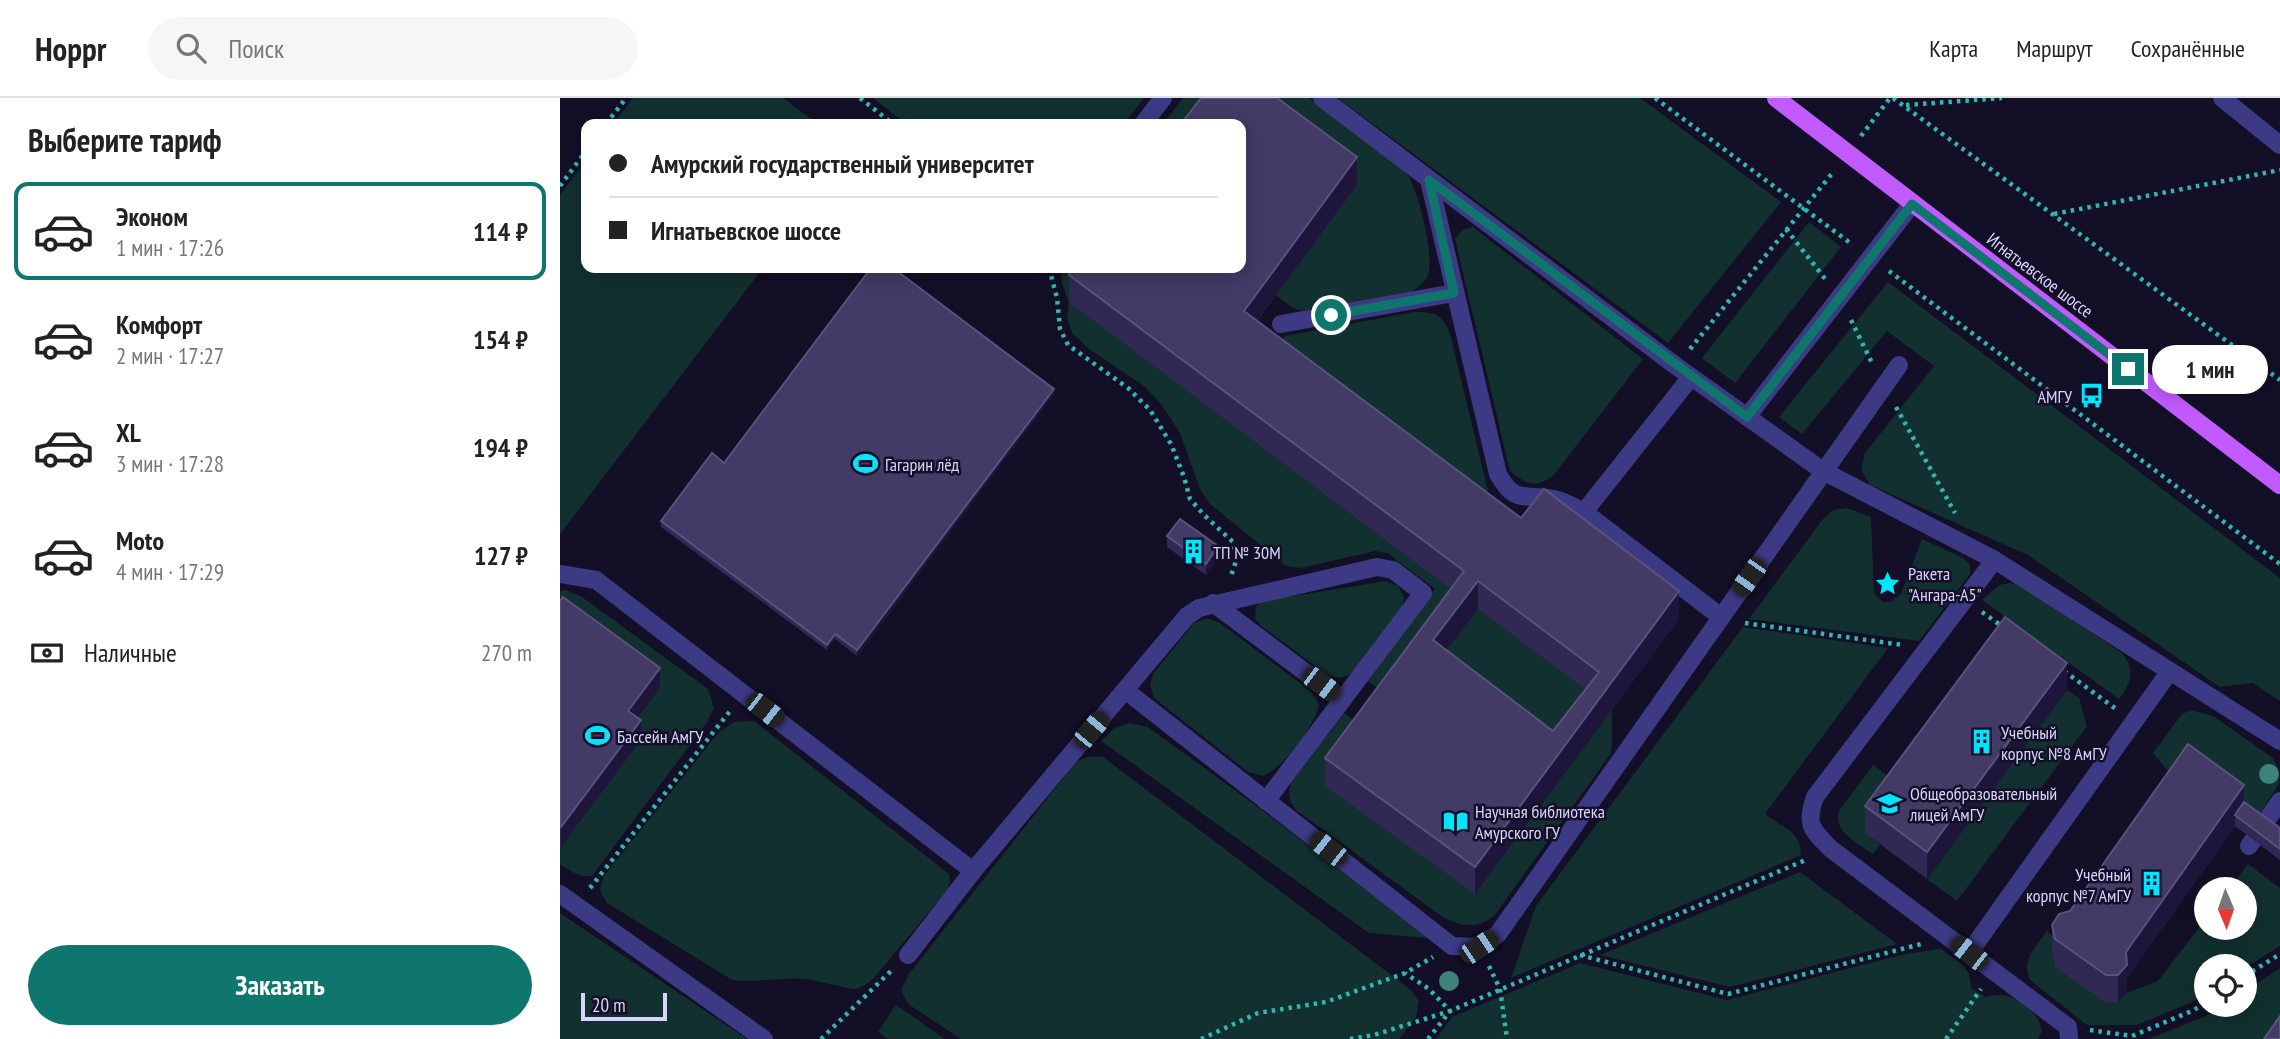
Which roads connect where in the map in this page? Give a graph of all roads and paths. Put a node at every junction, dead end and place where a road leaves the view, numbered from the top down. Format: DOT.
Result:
graph roads {
  1 [pos="626,98"];
  2 [pos="860,98"];
  3 [pos="1163,98"];
  4 [pos="1322,98"];
  5 [pos="1655,98"];
  6 [pos="1776,98"];
  7 [pos="1891,98"];
  8 [pos="2002,98"];
  9 [pos="2222,98"];
  10 [pos="1905,105"];
  11 [pos="610,119"];
  12 [pos="887,119"];
  13 [pos="1147,119"];
  14 [pos="2280,145"];
  15 [pos="1848,153"];
  16 [pos="581,158"];
  17 [pos="2280,170"];
  18 [pos="1429,180"];
  19 [pos="560,186"];
  20 [pos="1912,204"];
  21 [pos="1802,208"];
  22 [pos="2054,214"];
  23 [pos="1870,257"];
  24 [pos="1050,273"];
  25 [pos="1454,293"];
  26 [pos="1281,324"];
  27 [pos="1899,365"];
  28 [pos="1676,366"];
  29 [pos="1692,377"];
  30 [pos="2280,380"];
  31 [pos="1747,417"];
  32 [pos="1823,471"];
  33 [pos="2280,485"];
  34 [pos="1584,512"];
  35 [pos="1993,559"];
  36 [pos="2280,564"];
  37 [pos="560,574"];
  38 [pos="1965,600"];
  39 [pos="1213,603"];
  40 [pos="1721,617"];
  41 [pos="2010,632"];
  42 [pos="1928,648"];
  43 [pos="2055,665"];
  44 [pos="2170,671"];
  45 [pos="1125,690"];
  46 [pos="744,694"];
  47 [pos="1342,700"];
  48 [pos="2134,722"];
  49 [pos="2280,741"];
  50 [pos="1266,801"];
  51 [pos="2280,801"];
  52 [pos="2249,846"];
  53 [pos="1831,849"];
  54 [pos="973,871"];
  55 [pos="560,894"];
  56 [pos="576,905"];
  57 [pos="1948,937"];
  58 [pos="1451,946"];
  59 [pos="1479,947"];
  60 [pos="1969,953"];
  61 [pos="2280,954"];
  62 [pos="908,955"];
  63 [pos="1580,955"];
  64 [pos="2257,968"];
  65 [pos="1994,972"];
  66 [pos="1405,973"];
  67 [pos="1500,989"];
  68 [pos="2194,1010"];
  69 [pos="1450,1011"];
  70 [pos="2069,1033"];
  71 [pos="764,1039"];
  72 [pos="821,1039"];
  73 [pos="1201,1039"];
  74 [pos="1350,1039"];
  75 [pos="1428,1039"];
  76 [pos="1507,1039"];
  77 [pos="1946,1039"];
  1 -- 11 [label="path"];
  2 -- 12 [label="path"];
  3 -- 13 [label="lane"];
  4 -- 18 [label="lane"];
  5 -- 21 [label="path"];
  6 -- 15 [label="main road, Игнатьевское шоссе"];
  7 -- 10 [label="path"];
  7 -- 15 [label="path"];
  8 -- 10 [label="path"];
  9 -- 14 [label="lane"];
  10 -- 22 [label="path"];
  15 -- 20 [label="main road, Игнатьевское шоссе"];
  15 -- 21 [label="path"];
  16 -- 19 [label="path"];
  17 -- 22 [label="path"];
  18 -- 25 [label="lane"];
  18 -- 28 [label="lane"];
  20 -- 23 [label="lane"];
  20 -- 33 [label="main road, Игнатьевское шоссе"];
  21 -- 23 [label="path"];
  21 -- 28 [label="path"];
  22 -- 30 [label="path"];
  23 -- 31 [label="lane"];
  23 -- 36 [label="path"];
  24 -- 39 [label="path"];
  25 -- 26 [label="lane"];
  25 -- 34 [label="lane"];
  27 -- 32 [label="lane"];
  28 -- 29 [label="lane"];
  29 -- 31 [label="lane"];
  29 -- 34 [label="lane"];
  31 -- 32 [label="lane"];
  32 -- 35 [label="lane"];
  32 -- 40 [label="lane"];
  34 -- 40 [label="lane"];
  35 -- 38 [label="lane"];
  35 -- 44 [label="lane"];
  37 -- 46 [label="lane"];
  38 -- 41 [label="path"];
  38 -- 42 [label="lane"];
  39 -- 45 [label="lane"];
  39 -- 47 [label="lane"];
  39 -- 47 [label="lane"];
  40 -- 42 [label="path"];
  40 -- 59 [label="lane"];
  42 -- 53 [label="lane"];
  43 -- 48 [label="path"];
  44 -- 48 [label="lane"];
  44 -- 49 [label="lane"];
  45 -- 50 [label="lane"];
  45 -- 54 [label="lane"];
  46 -- 54 [label="lane"];
  46 -- 56 [label="path"];
  47 -- 50 [label="lane"];
  48 -- 60 [label="lane"];
  50 -- 58 [label="lane"];
  51 -- 52 [label="lane"];
  53 -- 57 [label="lane"];
  53 -- 63 [label="path"];
  54 -- 62 [label="lane"];
  55 -- 56 [label="lane"];
  56 -- 71 [label="lane"];
  57 -- 60 [label="lane"];
  57 -- 63 [label="path"];
  58 -- 59 [label="lane"];
  58 -- 66 [label="path"];
  59 -- 67 [label="path"];
  60 -- 65 [label="lane"];
  61 -- 64 [label="path"];
  62 -- 72 [label="path"];
  63 -- 67 [label="path"];
  65 -- 70 [label="lane"];
  65 -- 77 [label="path"];
  66 -- 69 [label="path"];
  66 -- 73 [label="path"];
  67 -- 69 [label="path"];
  67 -- 76 [label="path"];
  68 -- 70 [label="path"];
  69 -- 74 [label="path"];
  69 -- 75 [label="path"];
}
